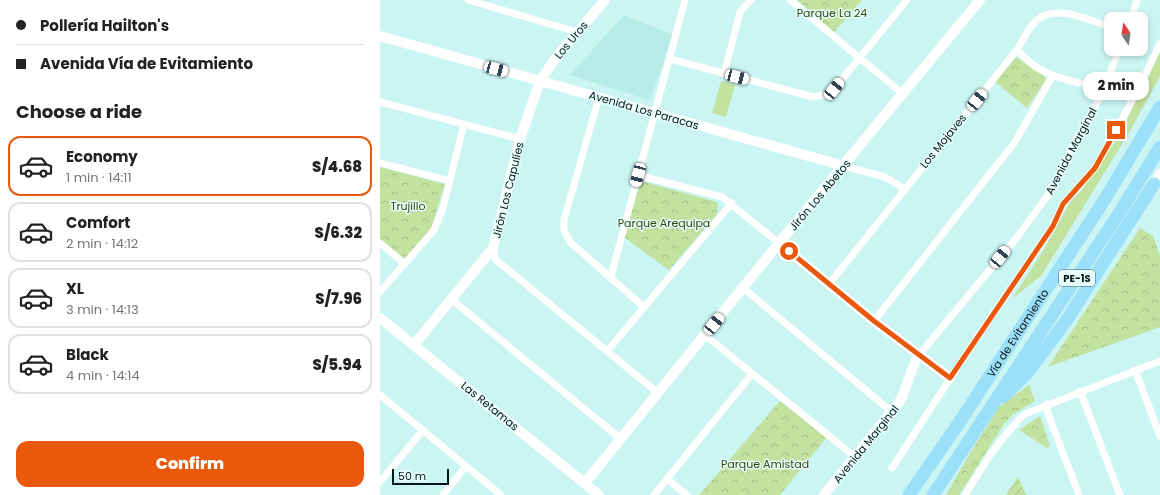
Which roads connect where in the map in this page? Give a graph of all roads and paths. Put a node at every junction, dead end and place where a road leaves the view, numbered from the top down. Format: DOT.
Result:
graph roads {
  1 [pos="468,0"];
  2 [pos="605,0"];
  3 [pos="685,0"];
  4 [pos="751,0"];
  5 [pos="790,0"];
  6 [pos="907,0"];
  7 [pos="980,0"];
  8 [pos="1137,0"];
  9 [pos="1133,12"];
  10 [pos="1104,25"];
  11 [pos="577,32"];
  12 [pos="380,36"];
  13 [pos="1160,44"];
  14 [pos="1017,50"];
  15 [pos="1117,56"];
  16 [pos="859,58"];
  17 [pos="670,59"];
  18 [pos="724,74"];
  19 [pos="1053,74"];
  20 [pos="540,81"];
  21 [pos="1104,88"];
  22 [pos="1137,92"];
  23 [pos="903,94"];
  24 [pos="599,97"];
  25 [pos="380,102"];
  26 [pos="1160,107"];
  27 [pos="655,113"];
  28 [pos="464,124"];
  29 [pos="520,140"];
  30 [pos="1160,147"];
  31 [pos="380,163"];
  32 [pos="844,166"];
  33 [pos="638,175"];
  34 [pos="450,181"];
  35 [pos="1158,182"];
  36 [pos="904,189"];
  37 [pos="732,204"];
  38 [pos="779,243"];
  39 [pos="380,244"];
  40 [pos="493,248"];
  41 [pos="405,264"];
  42 [pos="611,276"];
  43 [pos="828,284"];
  44 [pos="743,288"];
  45 [pos="380,292"];
  46 [pos="451,299"];
  47 [pos="644,307"];
  48 [pos="380,318"];
  49 [pos="874,321"];
  50 [pos="705,335"];
  51 [pos="414,345"];
  52 [pos="608,350"];
  53 [pos="919,355"];
  54 [pos="1160,361"];
  55 [pos="1135,370"];
  56 [pos="752,374"];
  57 [pos="950,378"];
  58 [pos="1080,391"];
  59 [pos="658,393"];
  60 [pos="380,395"];
  61 [pos="1047,404"];
  62 [pos="991,408"];
  63 [pos="892,412"];
  64 [pos="423,430"];
  65 [pos="1160,436"];
  66 [pos="621,439"];
  67 [pos="854,457"];
  68 [pos="466,466"];
  69 [pos="892,468"];
  70 [pos="667,479"];
  71 [pos="380,482"];
  72 [pos="942,482"];
  73 [pos="585,484"];
  74 [pos="443,495"];
  75 [pos="501,495"];
  76 [pos="599,495"];
  77 [pos="654,495"];
  78 [pos="687,495"];
  79 [pos="824,495"];
  80 [pos="909,495"];
  81 [pos="933,495"];
  82 [pos="937,495"];
  83 [pos="965,495"];
  84 [pos="1080,495"];
  85 [pos="1120,495"];
  1 -- 11 [label="street"];
  2 -- 11 [label="street, Los Uros"];
  3 -- 17 [label="street"];
  4 -- 18 [label="street"];
  5 -- 16 [label="street"];
  6 -- 16 [label="street"];
  7 -- 23 [label="street, Jirón Los Abetos"];
  8 -- 9 [label="street"];
  10 -- 14 [label="street, Los Mojaves"];
  11 -- 20 [label="street, Los Uros"];
  12 -- 20 [label="street, Avenida Los Paracas"];
  13 -- 22 [label="street"];
  14 -- 19 [label="street"];
  14 -- 36 [label="street, Los Mojaves"];
  15 -- 21 [label="street, Avenida Marginal"];
  16 -- 18 [label="street"];
  16 -- 23 [label="street"];
  17 -- 18 [label="street"];
  17 -- 27 [label="street"];
  19 -- 21 [label="street"];
  19 -- 49 [label="street"];
  20 -- 24 [label="street, Avenida Los Paracas"];
  20 -- 29 [label="street, Jirón Los Capulíes"];
  21 -- 22 [label="street"];
  21 -- 53 [label="street, Avenida Marginal"];
  22 -- 57 [label="street"];
  23 -- 32 [label="street, Jirón Los Abetos"];
  24 -- 27 [label="street, Avenida Los Paracas"];
  24 -- 42 [label="street"];
  25 -- 28 [label="street"];
  26 -- 80 [label="highway, Vía de Evitamiento / PE-1S"];
  27 -- 32 [label="street, Avenida Los Paracas"];
  27 -- 33 [label="street"];
  28 -- 29 [label="street"];
  28 -- 34 [label="street"];
  29 -- 40 [label="street, Jirón Los Capulíes"];
  30 -- 62 [label="highway, Vía de Evitamiento / PE-1S"];
  31 -- 34 [label="street"];
  32 -- 36 [label="street, Avenida Los Paracas"];
  32 -- 38 [label="street, Jirón Los Abetos"];
  33 -- 37 [label="street"];
  33 -- 42 [label="street"];
  34 -- 41 [label="street"];
  35 -- 62 [label="highway"];
  36 -- 43 [label="street, Los Mojaves"];
  37 -- 38 [label="street"];
  37 -- 47 [label="street"];
  38 -- 43 [label="street"];
  38 -- 44 [label="street, Jirón Los Abetos"];
  39 -- 41 [label="street"];
  40 -- 46 [label="street, Jirón Los Capulíes"];
  40 -- 52 [label="street"];
  41 -- 45 [label="street"];
  42 -- 47 [label="street"];
  43 -- 49 [label="street"];
  44 -- 50 [label="street, Jirón Los Abetos"];
  44 -- 63 [label="street"];
  46 -- 51 [label="street, Jirón Los Capulíes"];
  46 -- 66 [label="street"];
  47 -- 52 [label="street"];
  48 -- 51 [label="street, Las Retamas"];
  49 -- 53 [label="street"];
  50 -- 56 [label="street"];
  50 -- 59 [label="street, Jirón Los Abetos"];
  51 -- 73 [label="street, Las Retamas"];
  52 -- 59 [label="street"];
  53 -- 57 [label="street"];
  53 -- 63 [label="street, Avenida Marginal"];
  54 -- 55 [label="street"];
  55 -- 58 [label="street"];
  55 -- 65 [label="street"];
  56 -- 67 [label="street"];
  56 -- 70 [label="street"];
  57 -- 69 [label="street"];
  58 -- 61 [label="street"];
  58 -- 85 [label="street"];
  59 -- 66 [label="street, Jirón Los Abetos"];
  60 -- 64 [label="street"];
  61 -- 83 [label="street"];
  61 -- 84 [label="street"];
  62 -- 72 [label="highway, Vía de Evitamiento / PE-1S"];
  63 -- 67 [label="street, Avenida Marginal"];
  64 -- 68 [label="street"];
  64 -- 71 [label="street"];
  66 -- 73 [label="street, Jirón Los Abetos"];
  67 -- 79 [label="street, Avenida Marginal"];
  68 -- 74 [label="street"];
  68 -- 75 [label="street"];
  70 -- 77 [label="street"];
  70 -- 78 [label="street"];
  72 -- 81 [label="highway, Vía de Evitamiento / PE-1S"];
  72 -- 82 [label="highway"];
  73 -- 76 [label="street, Las Retamas"];
}
